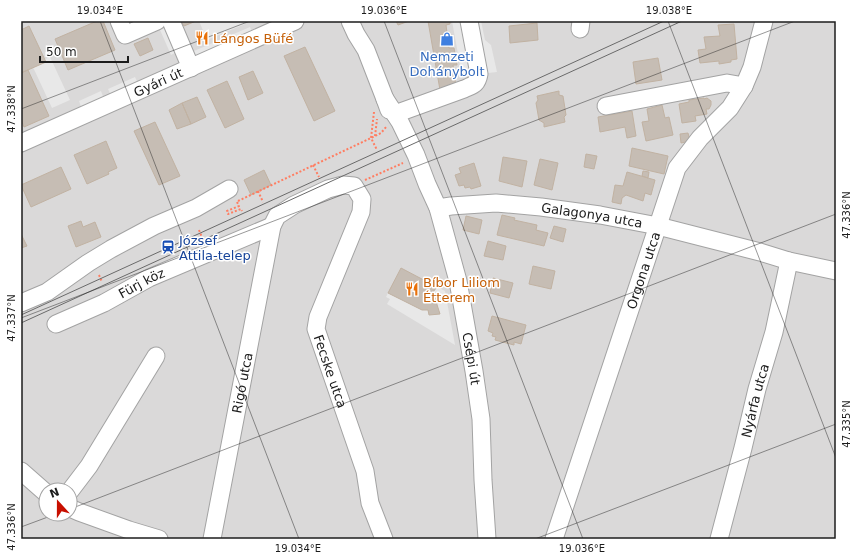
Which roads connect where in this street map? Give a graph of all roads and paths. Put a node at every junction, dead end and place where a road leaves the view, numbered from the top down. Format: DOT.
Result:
graph roads {
  1 [pos="119,21"];
  2 [pos="157,21"];
  3 [pos="171,21"];
  4 [pos="295,21"];
  5 [pos="350,21"];
  6 [pos="362,21"];
  7 [pos="469,21"];
  8 [pos="764,21"];
  9 [pos="366,50"];
  10 [pos="191,68"];
  11 [pos="744,86"];
  12 [pos="380,103"];
  13 [pos="606,106"];
  14 [pos="378,114"];
  15 [pos="391,120"];
  16 [pos="375,136"];
  17 [pos="371,138"];
  18 [pos="21,143"];
  19 [pos="376,150"];
  20 [pos="404,162"];
  21 [pos="313,165"];
  22 [pos="379,173"];
  23 [pos="319,176"];
  24 [pos="427,184"];
  25 [pos="258,191"];
  26 [pos="232,198"];
  27 [pos="263,202"];
  28 [pos="438,208"];
  29 [pos="242,211"];
  30 [pos="272,226"];
  31 [pos="658,226"];
  32 [pos="789,261"];
  33 [pos="836,271"];
  34 [pos="99,275"];
  35 [pos="102,282"];
  36 [pos="21,303"];
  37 [pos="56,324"];
  38 [pos="156,356"];
  39 [pos="21,471"];
  40 [pos="77,482"];
  41 [pos="38,486"];
  42 [pos="78,512"];
  43 [pos="126,535"];
  44 [pos="159,539"];
  45 [pos="212,539"];
  46 [pos="384,539"];
  47 [pos="487,539"];
  48 [pos="554,539"];
  49 [pos="719,539"];
  1 -- 2 [label="street"];
  3 -- 10 [label="street"];
  4 -- 10 [label="street, Gyári út"];
  5 -- 9 [label="street, Csépi út"];
  6 -- 9 [label="street, Csépi út"];
  7 -- 15 [label="street"];
  8 -- 11 [label="street, Orgona utca"];
  9 -- 12 [label="street, Csépi út"];
  10 -- 18 [label="street, Gyári út"];
  11 -- 13 [label="street"];
  11 -- 31 [label="street, Orgona utca"];
  12 -- 15 [label="street, Csépi út"];
  12 -- 17 [label="path"];
  12 -- 24 [label="street, Csépi út"];
  14 -- 16 [label="path"];
  15 -- 16 [label="path"];
  15 -- 24 [label="street, Csépi út"];
  16 -- 17 [label="path"];
  17 -- 19 [label="path"];
  17 -- 21 [label="path"];
  20 -- 22 [label="path"];
  21 -- 23 [label="path"];
  21 -- 25 [label="path"];
  24 -- 28 [label="street, Csépi út"];
  25 -- 26 [label="path"];
  25 -- 27 [label="path"];
  26 -- 29 [label="path"];
  26 -- 36 [label="street"];
  28 -- 31 [label="street, Galagonya utca"];
  28 -- 47 [label="street, Csépi út"];
  30 -- 37 [label="street, Fürj köz"];
  30 -- 45 [label="street, Rigó utca"];
  30 -- 46 [label="street, Fecske utca"];
  31 -- 32 [label="street, Galagonya utca"];
  31 -- 48 [label="street, Orgona utca"];
  32 -- 33 [label="street, Galagonya utca"];
  32 -- 49 [label="street, Nyárfa utca"];
  34 -- 35 [label="path"];
  38 -- 40 [label="street"];
  39 -- 41 [label="street"];
  42 -- 43 [label="street"];
  43 -- 44 [label="street"];
}
